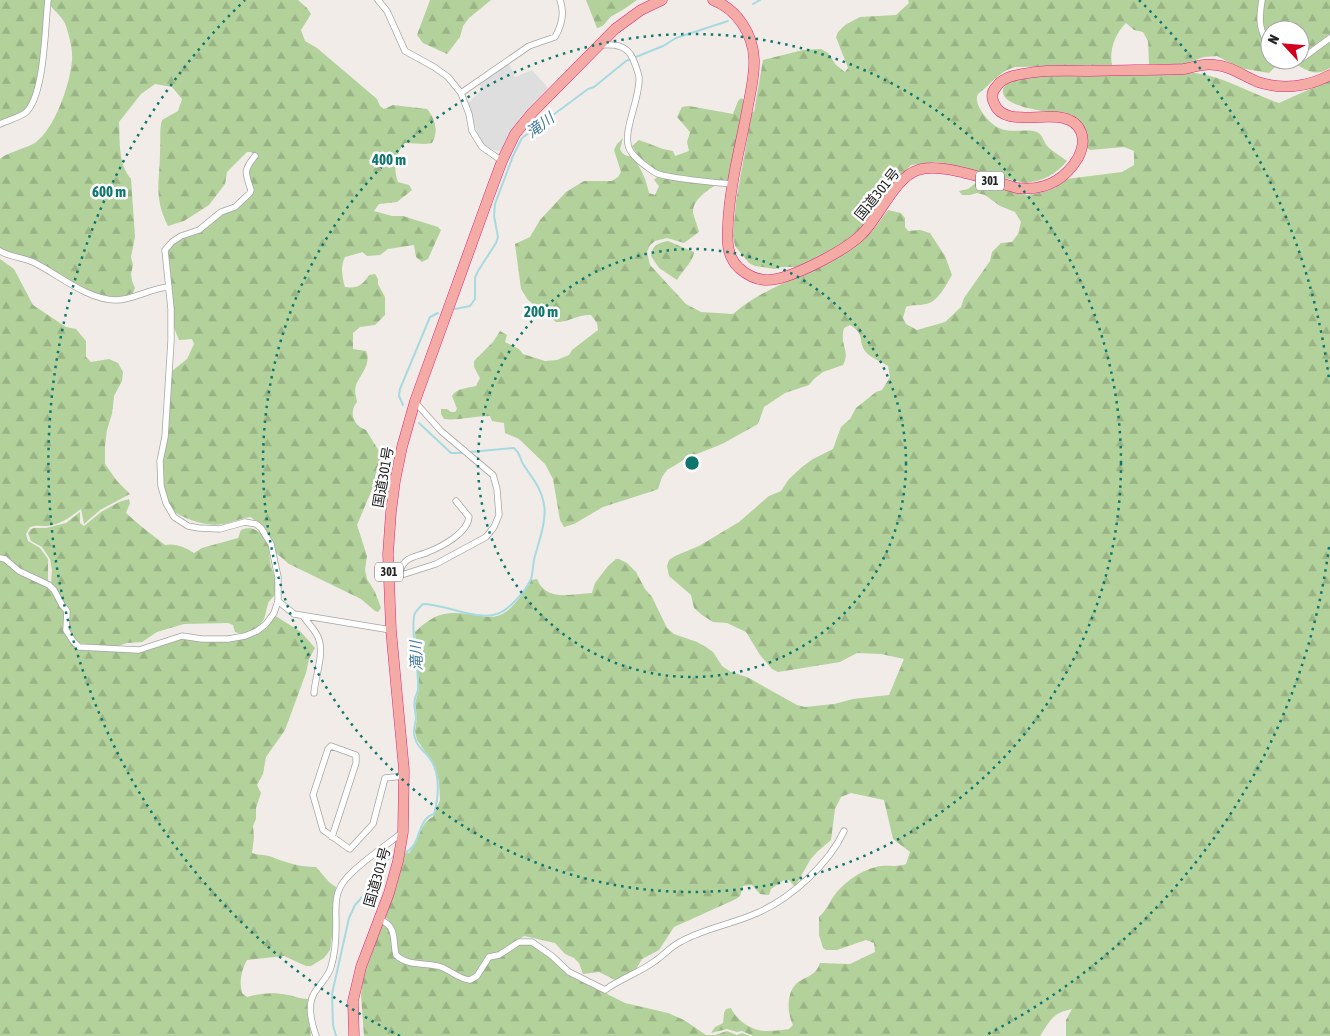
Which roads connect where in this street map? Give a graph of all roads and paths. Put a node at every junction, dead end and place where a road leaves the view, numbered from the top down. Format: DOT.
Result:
graph roads {
  1 [pos="48,0"];
  2 [pos="378,0"];
  3 [pos="560,0"];
  4 [pos="662,0"];
  5 [pos="716,0"];
  6 [pos="1262,0"];
  7 [pos="1260,20"];
  8 [pos="1330,38"];
  9 [pos="599,45"];
  10 [pos="1310,53"];
  11 [pos="1330,75"];
  12 [pos="461,93"];
  13 [pos="0,124"];
  14 [pos="255,156"];
  15 [pos="502,161"];
  16 [pos="733,184"];
  17 [pos="0,251"];
  18 [pos="168,287"];
  19 [pos="415,401"];
  20 [pos="456,501"];
  21 [pos="0,558"];
  22 [pos="400,575"];
  23 [pos="389,578"];
  24 [pos="278,602"];
  25 [pos="303,616"];
  26 [pos="391,630"];
  27 [pos="314,693"];
  28 [pos="404,776"];
  29 [pos="403,832"];
  30 [pos="844,832"];
  31 [pos="332,836"];
  32 [pos="379,919"];
  33 [pos="316,1036"];
  34 [pos="354,1036"];
  1 -- 13 [label="street"];
  2 -- 12 [label="street"];
  3 -- 12 [label="street"];
  4 -- 9 [label="highway, 国道301号 / 301"];
  5 -- 16 [label="highway, 国道301号 / 301"];
  6 -- 7 [label="street"];
  8 -- 10 [label="street"];
  9 -- 15 [label="highway, 国道301号 / 301"];
  9 -- 16 [label="street"];
  11 -- 16 [label="highway, 国道301号 / 301"];
  12 -- 15 [label="street"];
  14 -- 18 [label="street"];
  15 -- 19 [label="highway, 国道301号 / 301"];
  17 -- 18 [label="street"];
  18 -- 24 [label="street"];
  19 -- 22 [label="street"];
  19 -- 23 [label="highway, 国道301号 / 301"];
  20 -- 22 [label="street"];
  21 -- 24 [label="street"];
  22 -- 23 [label="street"];
  23 -- 26 [label="highway, 国道301号 / 301"];
  24 -- 25 [label="street"];
  25 -- 26 [label="street"];
  25 -- 27 [label="street"];
  26 -- 28 [label="highway, 国道301号 / 301"];
  28 -- 29 [label="highway, 国道301号 / 301"];
  28 -- 31 [label="street"];
  29 -- 32 [label="highway, 国道301号 / 301"];
  29 -- 33 [label="street"];
  30 -- 32 [label="street"];
  31 -- 31 [label="street"];
  32 -- 34 [label="highway, 国道301号 / 301"];
}
